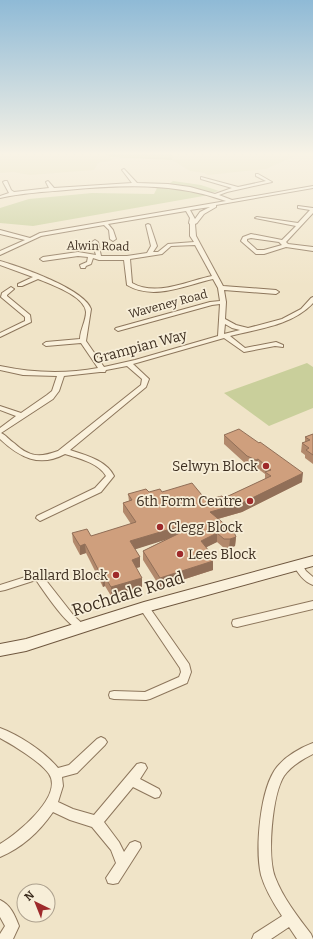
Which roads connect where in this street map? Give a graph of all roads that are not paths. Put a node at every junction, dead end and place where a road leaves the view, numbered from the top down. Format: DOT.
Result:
graph roads {
  1 [pos="221,197"];
  2 [pos="256,197"];
  3 [pos="232,201"];
  4 [pos="216,204"];
  5 [pos="300,207"];
  6 [pos="187,209"];
  7 [pos="313,209"];
  8 [pos="257,218"];
  9 [pos="104,223"];
  10 [pos="191,223"];
  11 [pos="148,225"];
  12 [pos="300,225"];
  13 [pos="0,232"];
  14 [pos="29,239"];
  15 [pos="113,239"];
  16 [pos="95,242"];
  17 [pos="197,243"];
  18 [pos="285,243"];
  19 [pos="313,249"];
  20 [pos="0,253"];
  21 [pos="149,255"];
  22 [pos="92,256"];
  23 [pos="99,258"];
  24 [pos="127,258"];
  25 [pos="43,259"];
  26 [pos="0,263"];
  27 [pos="83,267"];
  28 [pos="38,277"];
  29 [pos="216,277"];
  30 [pos="20,285"];
  31 [pos="221,288"];
  32 [pos="11,289"];
  33 [pos="276,292"];
  34 [pos="2,296"];
  35 [pos="313,299"];
  36 [pos="223,302"];
  37 [pos="223,320"];
  38 [pos="118,329"];
  39 [pos="249,330"];
  40 [pos="0,335"];
  41 [pos="223,337"];
  42 [pos="84,341"];
  43 [pos="46,344"];
  44 [pos="281,346"];
  45 [pos="129,364"];
  46 [pos="0,368"];
  47 [pos="103,371"];
  48 [pos="61,375"];
  49 [pos="0,408"];
  50 [pos="22,416"];
  51 [pos="0,431"];
  52 [pos="0,435"];
  53 [pos="65,451"];
  54 [pos="40,518"];
  55 [pos="313,561"];
  56 [pos="298,565"];
  57 [pos="313,582"];
  58 [pos="2,588"];
  59 [pos="313,605"];
  60 [pos="144,607"];
  61 [pos="237,623"];
  62 [pos="81,627"];
  63 [pos="0,650"];
  64 [pos="114,695"];
  65 [pos="0,733"];
  66 [pos="101,742"];
  67 [pos="313,748"];
  68 [pos="141,768"];
  69 [pos="56,774"];
  70 [pos="131,780"];
  71 [pos="155,793"];
  72 [pos="52,805"];
  73 [pos="96,822"];
  74 [pos="135,847"];
  75 [pos="0,851"];
  76 [pos="123,864"];
  77 [pos="113,878"];
  78 [pos="0,907"];
  79 [pos="291,918"];
  80 [pos="5,939"];
  81 [pos="259,939"];
  82 [pos="306,939"];
  1 -- 3 [label="street"];
  2 -- 3 [label="street"];
  3 -- 4 [label="street"];
  4 -- 6 [label="street"];
  4 -- 10 [label="street"];
  5 -- 7 [label="street"];
  6 -- 9 [label="street"];
  6 -- 10 [label="street"];
  7 -- 12 [label="street"];
  8 -- 12 [label="street"];
  9 -- 14 [label="street"];
  9 -- 15 [label="street"];
  10 -- 17 [label="street"];
  11 -- 21 [label="street"];
  12 -- 18 [label="street"];
  13 -- 14 [label="street"];
  14 -- 20 [label="street"];
  16 -- 23 [label="street"];
  17 -- 21 [label="street, Alwin Road"];
  17 -- 29 [label="street"];
  18 -- 18 [label="street"];
  18 -- 19 [label="street"];
  21 -- 24 [label="street, Alwin Road"];
  22 -- 23 [label="street, Alwin Road"];
  22 -- 25 [label="street, Alwin Road"];
  22 -- 27 [label="street"];
  23 -- 24 [label="street, Alwin Road"];
  24 -- 29 [label="street"];
  26 -- 28 [label="street"];
  28 -- 30 [label="street"];
  28 -- 42 [label="street"];
  29 -- 31 [label="street"];
  31 -- 33 [label="street"];
  31 -- 36 [label="street"];
  32 -- 34 [label="street"];
  34 -- 40 [label="street"];
  35 -- 39 [label="street, Grampian Way"];
  36 -- 37 [label="street"];
  36 -- 38 [label="street, Waveney Road"];
  37 -- 39 [label="street"];
  37 -- 41 [label="street"];
  39 -- 41 [label="street, Grampian Way"];
  41 -- 44 [label="street"];
  41 -- 45 [label="street, Grampian Way"];
  42 -- 43 [label="street"];
  42 -- 47 [label="street"];
  45 -- 47 [label="street, Grampian Way"];
  45 -- 53 [label="street"];
  46 -- 48 [label="street, Grampian Way"];
  47 -- 48 [label="street, Grampian Way"];
  48 -- 50 [label="street"];
  49 -- 50 [label="street"];
  50 -- 51 [label="street"];
  52 -- 53 [label="street"];
  53 -- 54 [label="street"];
  55 -- 56 [label="main road, Rochdale Road"];
  56 -- 57 [label="street"];
  56 -- 60 [label="main road, Rochdale Road"];
  58 -- 62 [label="street"];
  59 -- 61 [label="street"];
  60 -- 62 [label="main road, Rochdale Road"];
  60 -- 64 [label="street"];
  62 -- 63 [label="main road, Rochdale Road"];
  65 -- 69 [label="street"];
  66 -- 69 [label="street"];
  67 -- 79 [label="street"];
  68 -- 70 [label="street"];
  69 -- 72 [label="street"];
  70 -- 71 [label="street"];
  70 -- 73 [label="street"];
  72 -- 73 [label="street"];
  72 -- 75 [label="street"];
  73 -- 76 [label="street"];
  74 -- 76 [label="street"];
  76 -- 77 [label="street"];
  78 -- 80 [label="street"];
  79 -- 81 [label="street"];
  79 -- 82 [label="street"];
}
